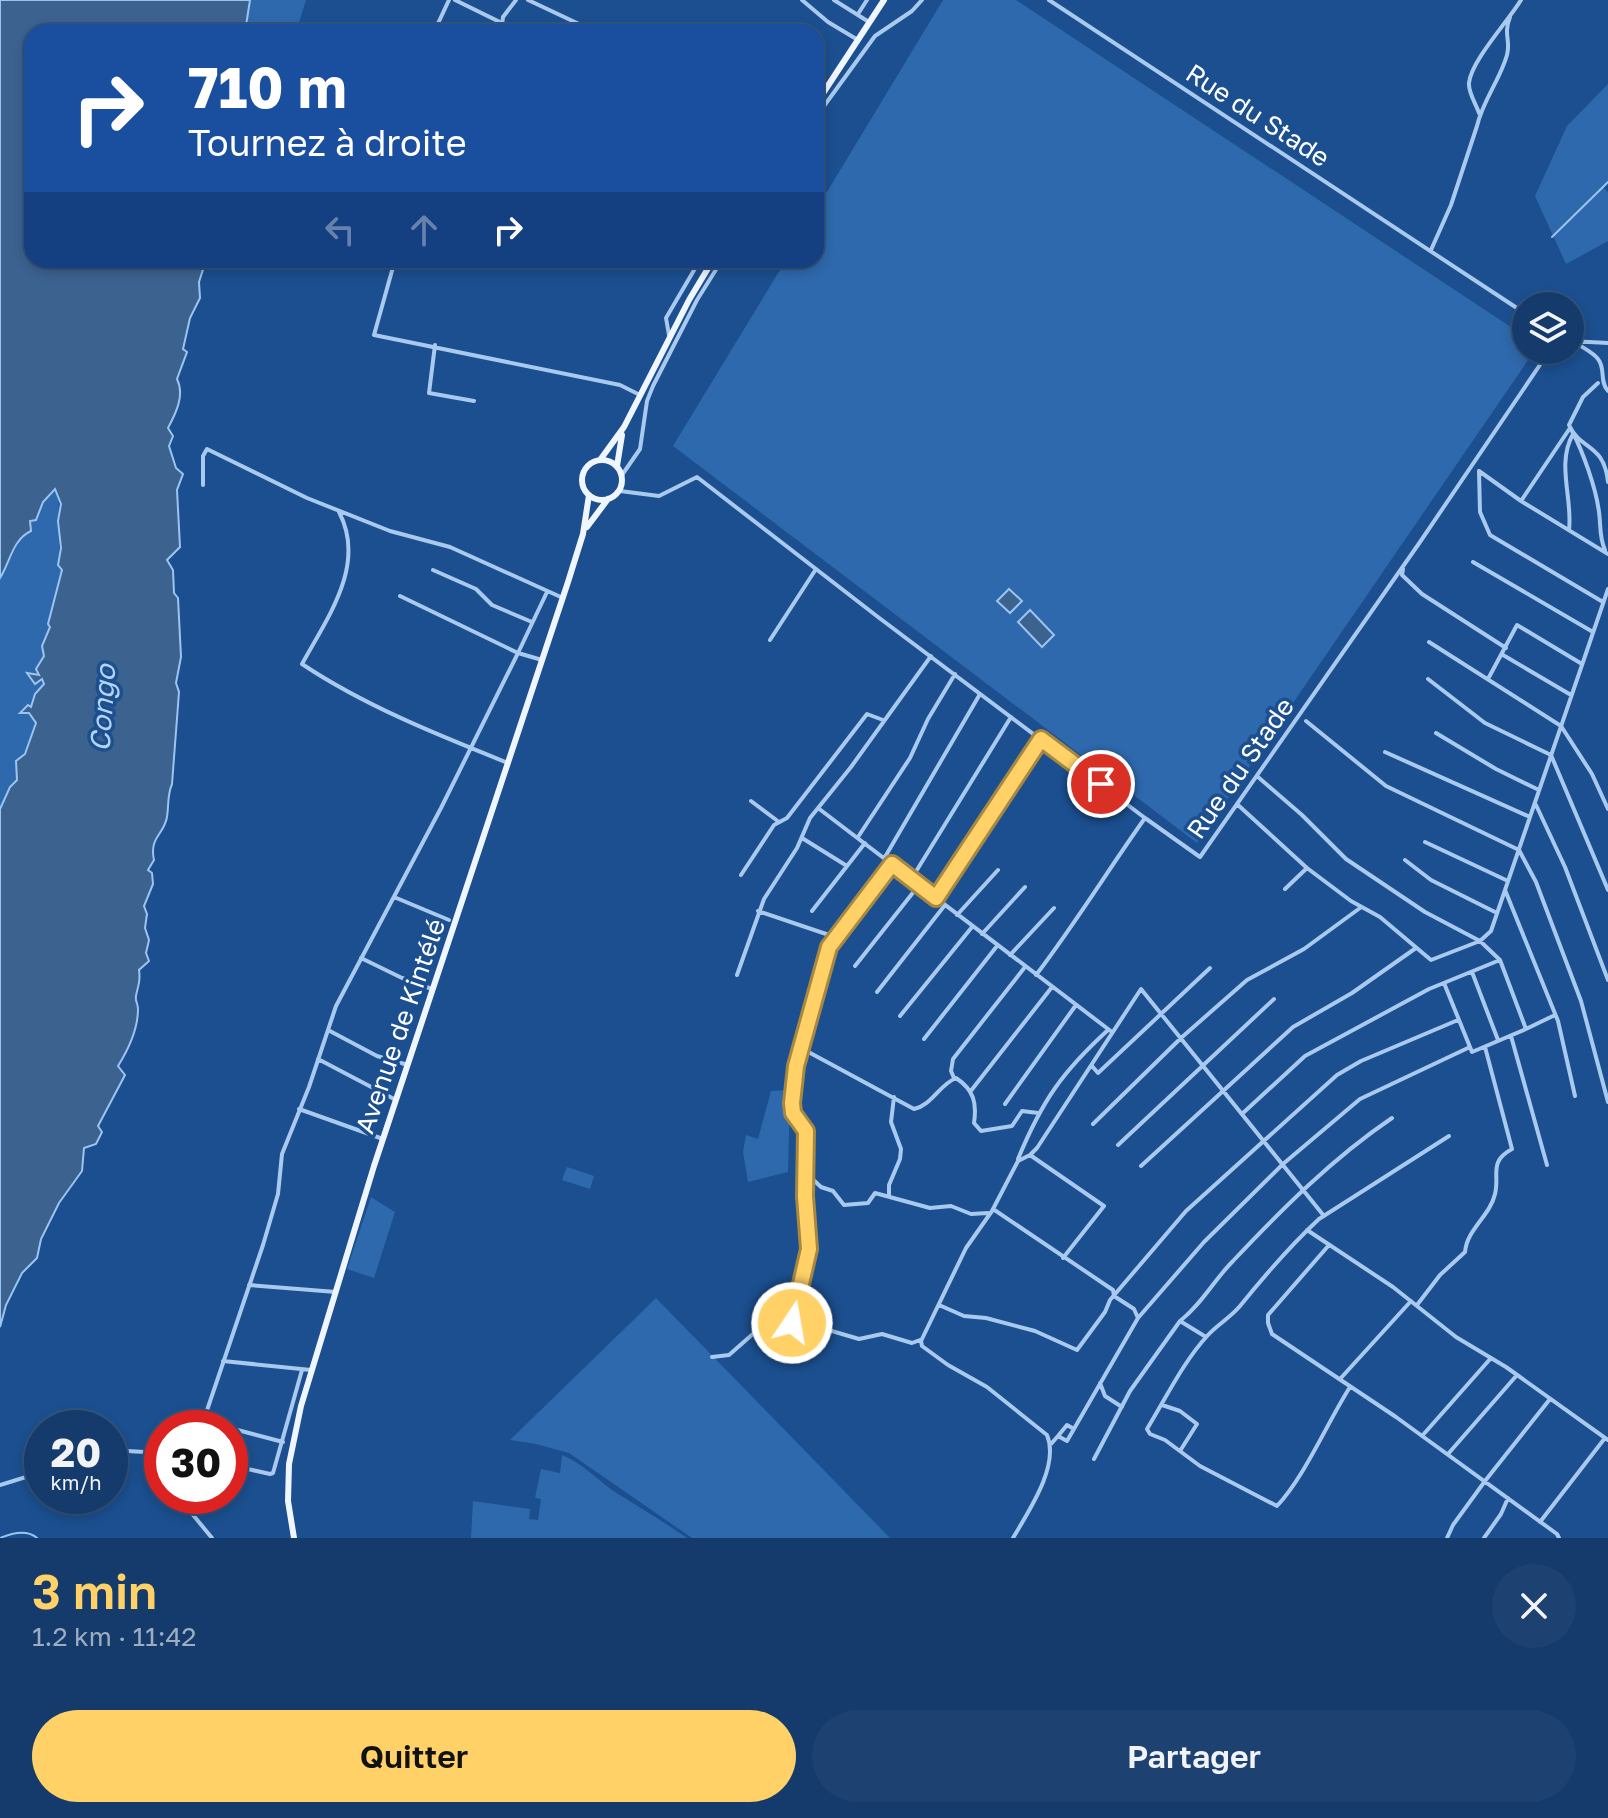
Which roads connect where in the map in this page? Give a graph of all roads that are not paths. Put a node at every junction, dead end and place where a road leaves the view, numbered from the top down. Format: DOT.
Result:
graph roads {
  1 [pos="452,0"];
  2 [pos="516,0"];
  3 [pos="528,0"];
  4 [pos="802,0"];
  5 [pos="834,0"];
  6 [pos="867,0"];
  7 [pos="884,0"];
  8 [pos="922,0"];
  9 [pos="1049,0"];
  10 [pos="1521,0"];
  11 [pos="858,14"];
  12 [pos="1510,17"];
  13 [pos="869,22"];
  14 [pos="440,24"];
  15 [pos="500,24"];
  16 [pos="502,24"];
  17 [pos="579,24"];
  18 [pos="858,40"];
  19 [pos="824,92"];
  20 [pos="824,106"];
  21 [pos="1479,113"];
  22 [pos="1430,251"];
  23 [pos="393,268"];
  24 [pos="695,268"];
  25 [pos="709,268"];
  26 [pos="718,268"];
  27 [pos="1512,305"];
  28 [pos="670,337"];
  29 [pos="1584,342"];
  30 [pos="1608,343"];
  31 [pos="435,345"];
  32 [pos="1584,350"];
  33 [pos="1541,364"];
  34 [pos="1598,383"];
  35 [pos="1608,391"];
  36 [pos="640,395"];
  37 [pos="474,401"];
  38 [pos="624,427"];
  39 [pos="1572,431"];
  40 [pos="600,460"];
  41 [pos="617,466"];
  42 [pos="1472,466"];
  43 [pos="1479,471"];
  44 [pos="622,475"];
  45 [pos="1608,482"];
  46 [pos="203,485"];
  47 [pos="620,491"];
  48 [pos="589,495"];
  49 [pos="608,499"];
  50 [pos="1521,501"];
  51 [pos="337,509"];
  52 [pos="1569,530"];
  53 [pos="583,534"];
  54 [pos="1607,553"];
  55 [pos="1473,562"];
  56 [pos="1404,565"];
  57 [pos="816,569"];
  58 [pos="433,570"];
  59 [pos="1608,589"];
  60 [pos="547,592"];
  61 [pos="400,596"];
  62 [pos="563,598"];
  63 [pos="1603,602"];
  64 [pos="533,622"];
  65 [pos="1593,632"];
  66 [pos="770,640"];
  67 [pos="1429,642"];
  68 [pos="1506,648"];
  69 [pos="518,653"];
  70 [pos="1503,655"];
  71 [pos="931,656"];
  72 [pos="542,660"];
  73 [pos="1582,664"];
  74 [pos="955,674"];
  75 [pos="1428,679"];
  76 [pos="1488,679"];
  77 [pos="980,694"];
  78 [pos="1571,695"];
  79 [pos="1011,717"];
  80 [pos="883,720"];
  81 [pos="1306,721"];
  82 [pos="1561,726"];
  83 [pos="1436,733"];
  84 [pos="1041,739"];
  85 [pos="469,749"];
  86 [pos="1385,752"];
  87 [pos="1551,755"];
  88 [pos="508,763"];
  89 [pos="1258,777"];
  90 [pos="1539,790"];
  91 [pos="751,801"];
  92 [pos="1535,803"];
  93 [pos="1238,805"];
  94 [pos="818,808"];
  95 [pos="1608,809"];
  96 [pos="1530,817"];
  97 [pos="1145,818"];
  98 [pos="779,822"];
  99 [pos="858,837"];
  100 [pos="802,838"];
  101 [pos="1425,842"];
  102 [pos="865,843"];
  103 [pos="1519,850"];
  104 [pos="884,858"];
  105 [pos="1405,860"];
  106 [pos="892,864"];
  107 [pos="847,866"];
  108 [pos="1307,868"];
  109 [pos="998,870"];
  110 [pos="741,875"];
  111 [pos="911,879"];
  112 [pos="1508,881"];
  113 [pos="919,885"];
  114 [pos="1025,887"];
  115 [pos="1285,889"];
  116 [pos="1505,890"];
  117 [pos="1608,890"];
  118 [pos="394,897"];
  119 [pos="936,898"];
  120 [pos="945,905"];
  121 [pos="1054,908"];
  122 [pos="1360,908"];
  123 [pos="758,911"];
  124 [pos="812,911"];
  125 [pos="1497,913"];
  126 [pos="957,915"];
  127 [pos="449,920"];
  128 [pos="972,927"];
  129 [pos="982,934"];
  130 [pos="835,937"];
  131 [pos="1480,941"];
  132 [pos="997,946"];
  133 [pos="1416,948"];
  134 [pos="1010,955"];
  135 [pos="361,958"];
  136 [pos="1500,960"];
  137 [pos="855,966"];
  138 [pos="1025,967"];
  139 [pos="1210,968"];
  140 [pos="1472,972"];
  141 [pos="737,975"];
  142 [pos="1036,975"];
  143 [pos="1608,980"];
  144 [pos="1444,983"];
  145 [pos="1052,987"];
  146 [pos="434,989"];
  147 [pos="877,992"];
  148 [pos="1274,999"];
  149 [pos="1076,1005"];
  150 [pos="1160,1012"];
  151 [pos="1555,1015"];
  152 [pos="900,1016"];
  153 [pos="1458,1020"];
  154 [pos="1526,1029"];
  155 [pos="328,1030"];
  156 [pos="1110,1031"];
  157 [pos="1511,1036"];
  158 [pos="1181,1038"];
  159 [pos="924,1039"];
  160 [pos="1499,1041"];
  161 [pos="1470,1047"];
  162 [pos="1485,1047"];
  163 [pos="801,1048"];
  164 [pos="318,1059"];
  165 [pos="1203,1064"];
  166 [pos="408,1065"];
  167 [pos="1092,1066"];
  168 [pos="954,1078"];
  169 [pos="1224,1090"];
  170 [pos="970,1092"];
  171 [pos="1575,1096"];
  172 [pos="894,1097"];
  173 [pos="396,1100"];
  174 [pos="1608,1102"];
  175 [pos="1005,1104"];
  176 [pos="908,1106"];
  177 [pos="299,1109"];
  178 [pos="894,1110"];
  179 [pos="1038,1113"];
  180 [pos="1242,1114"];
  181 [pos="1392,1118"];
  182 [pos="1093,1124"];
  183 [pos="1449,1136"];
  184 [pos="383,1139"];
  185 [pos="1263,1140"];
  186 [pos="1118,1145"];
  187 [pos="1030,1155"];
  188 [pos="1018,1161"];
  189 [pos="1283,1164"];
  190 [pos="1547,1165"];
  191 [pos="1141,1166"];
  192 [pos="806,1173"];
  193 [pos="1303,1190"];
  194 [pos="889,1197"];
  195 [pos="992,1211"];
  196 [pos="1324,1216"];
  197 [pos="1307,1230"];
  198 [pos="1329,1245"];
  199 [pos="1063,1258"];
  200 [pos="249,1285"];
  201 [pos="336,1292"];
  202 [pos="1115,1292"];
  203 [pos="1411,1301"];
  204 [pos="939,1305"];
  205 [pos="1417,1305"];
  206 [pos="1138,1318"];
  207 [pos="1180,1321"];
  208 [pos="792,1323"];
  209 [pos="1206,1337"];
  210 [pos="922,1339"];
  211 [pos="712,1357"];
  212 [pos="1491,1358"];
  213 [pos="223,1361"];
  214 [pos="302,1370"];
  215 [pos="313,1370"];
  216 [pos="1517,1375"];
  217 [pos="1340,1380"];
  218 [pos="1100,1383"];
  219 [pos="1350,1387"];
  220 [pos="1550,1399"];
  221 [pos="1162,1405"];
  222 [pos="1122,1407"];
  223 [pos="207,1410"];
  224 [pos="1074,1429"];
  225 [pos="248,1433"];
  226 [pos="1058,1436"];
  227 [pos="1422,1436"];
  228 [pos="1606,1439"];
  229 [pos="283,1442"];
  230 [pos="1051,1444"];
  231 [pos="1180,1451"];
  232 [pos="1448,1454"];
  233 [pos="1094,1459"];
  234 [pos="248,1469"];
  235 [pos="24,1478"];
  236 [pos="1485,1481"];
  237 [pos="0,1485"];
  238 [pos="1508,1498"];
  239 [pos="192,1514"];
  240 [pos="1540,1522"];
  241 [pos="212,1538"];
  242 [pos="294,1538"];
  243 [pos="1013,1538"];
  244 [pos="1447,1538"];
  245 [pos="1484,1538"];
  246 [pos="1559,1538"];
  1 -- 14 [label="street"];
  1 -- 15 [label="street"];
  2 -- 16 [label="street"];
  3 -- 17 [label="street"];
  4 -- 18 [label="street"];
  5 -- 11 [label="street"];
  6 -- 11 [label="street"];
  7 -- 13 [label="main road"];
  8 -- 20 [label="street"];
  9 -- 22 [label="street, Rue du Stade"];
  10 -- 12 [label="street"];
  11 -- 13 [label="street"];
  12 -- 21 [label="street"];
  12 -- 21 [label="street"];
  13 -- 18 [label="main road"];
  18 -- 19 [label="main road"];
  21 -- 22 [label="street"];
  22 -- 27 [label="street, Rue du Stade"];
  23 -- 31 [label="street"];
  24 -- 28 [label="street"];
  25 -- 28 [label="main road, Avenue de Kintélé"];
  26 -- 44 [label="street"];
  28 -- 36 [label="main road, Avenue de Kintélé"];
  29 -- 30 [label="street"];
  31 -- 36 [label="street"];
  31 -- 37 [label="street"];
  32 -- 35 [label="street"];
  33 -- 42 [label="street, Rue du Stade"];
  34 -- 39 [label="street"];
  36 -- 38 [label="main road, Avenue de Kintélé"];
  38 -- 40 [label="main road, Avenue de Kintélé"];
  38 -- 41 [label="main road, Avenue de Kintélé"];
  39 -- 45 [label="street"];
  39 -- 50 [label="street"];
  39 -- 52 [label="street"];
  39 -- 54 [label="street"];
  40 -- 41 [label="main road"];
  40 -- 48 [label="main road, Avenue de Kintélé"];
  41 -- 44 [label="main road"];
  42 -- 43 [label="street"];
  42 -- 56 [label="street, Rue du Stade"];
  43 -- 50 [label="street"];
  43 -- 63 [label="street"];
  44 -- 47 [label="main road"];
  46 -- 51 [label="street"];
  47 -- 49 [label="main road, Avenue de Kintélé"];
  47 -- 57 [label="street, Rue du Stade"];
  48 -- 49 [label="main road"];
  48 -- 53 [label="main road, Avenue de Kintélé"];
  49 -- 53 [label="main road, Avenue de Kintélé"];
  50 -- 52 [label="street"];
  51 -- 60 [label="street"];
  51 -- 85 [label="street"];
  52 -- 54 [label="street"];
  53 -- 62 [label="main road, Avenue de Kintélé"];
  55 -- 65 [label="street"];
  56 -- 68 [label="street"];
  56 -- 89 [label="street, Rue du Stade"];
  57 -- 66 [label="street"];
  57 -- 71 [label="street, Rue du Stade"];
  58 -- 64 [label="street"];
  59 -- 63 [label="street"];
  60 -- 62 [label="street"];
  60 -- 64 [label="street"];
  61 -- 69 [label="street"];
  62 -- 72 [label="main road, Avenue de Kintélé"];
  63 -- 65 [label="street"];
  64 -- 69 [label="street"];
  65 -- 73 [label="street"];
  67 -- 76 [label="street"];
  68 -- 70 [label="street"];
  68 -- 73 [label="street"];
  69 -- 72 [label="street"];
  69 -- 85 [label="street"];
  70 -- 76 [label="street"];
  70 -- 78 [label="street"];
  71 -- 74 [label="street, Rue du Stade"];
  71 -- 80 [label="street"];
  72 -- 88 [label="main road, Avenue de Kintélé"];
  73 -- 78 [label="street"];
  74 -- 77 [label="street, Rue du Stade"];
  74 -- 99 [label="street"];
  75 -- 87 [label="street"];
  76 -- 82 [label="street"];
  77 -- 79 [label="street, Rue du Stade"];
  77 -- 104 [label="street"];
  78 -- 82 [label="street"];
  79 -- 84 [label="street, Rue du Stade"];
  79 -- 111 [label="street"];
  80 -- 94 [label="street"];
  80 -- 98 [label="street"];
  81 -- 103 [label="street"];
  82 -- 87 [label="street"];
  82 -- 95 [label="street"];
  83 -- 90 [label="street"];
  84 -- 97 [label="street, Rue du Stade"];
  84 -- 119 [label="street"];
  85 -- 88 [label="street"];
  85 -- 118 [label="street"];
  86 -- 96 [label="street"];
  87 -- 90 [label="street"];
  87 -- 117 [label="street"];
  88 -- 146 [label="main road, Avenue de Kintélé"];
  89 -- 93 [label="street, Rue du Stade"];
  89 -- 131 [label="street"];
  90 -- 92 [label="street"];
  91 -- 98 [label="street"];
  92 -- 96 [label="street"];
  92 -- 143 [label="street"];
  93 -- 97 [label="street, Rue du Stade"];
  93 -- 108 [label="street"];
  94 -- 99 [label="street"];
  94 -- 100 [label="street"];
  96 -- 103 [label="street"];
  97 -- 142 [label="street"];
  98 -- 110 [label="street"];
  99 -- 102 [label="street"];
  100 -- 107 [label="street"];
  100 -- 123 [label="street"];
  101 -- 112 [label="street"];
  102 -- 104 [label="street"];
  102 -- 107 [label="street"];
  103 -- 112 [label="street"];
  103 -- 174 [label="street"];
  104 -- 106 [label="street"];
  105 -- 125 [label="street"];
  106 -- 111 [label="street"];
  106 -- 130 [label="street"];
  107 -- 124 [label="street"];
  108 -- 115 [label="street"];
  108 -- 122 [label="street"];
  109 -- 126 [label="street"];
  111 -- 113 [label="street"];
  112 -- 116 [label="street"];
  113 -- 119 [label="street"];
  113 -- 137 [label="street"];
  114 -- 129 [label="street"];
  116 -- 125 [label="street"];
  116 -- 151 [label="street"];
  118 -- 127 [label="street"];
  118 -- 135 [label="street"];
  119 -- 120 [label="street"];
  120 -- 126 [label="street"];
  120 -- 147 [label="street"];
  121 -- 134 [label="street"];
  122 -- 133 [label="street"];
  122 -- 158 [label="street"];
  123 -- 130 [label="street"];
  123 -- 141 [label="street"];
  125 -- 131 [label="street"];
  126 -- 128 [label="street"];
  128 -- 129 [label="street"];
  128 -- 152 [label="street"];
  129 -- 132 [label="street"];
  130 -- 163 [label="street"];
  131 -- 133 [label="street"];
  131 -- 136 [label="street"];
  132 -- 134 [label="street"];
  132 -- 159 [label="street"];
  133 -- 169 [label="street"];
  134 -- 138 [label="street"];
  135 -- 146 [label="street"];
  135 -- 155 [label="street"];
  136 -- 140 [label="street"];
  136 -- 154 [label="street"];
  138 -- 142 [label="street"];
  138 -- 168 [label="street"];
  139 -- 150 [label="street"];
  140 -- 144 [label="street"];
  140 -- 160 [label="street"];
  142 -- 145 [label="street"];
  144 -- 153 [label="street"];
  144 -- 180 [label="street"];
  145 -- 149 [label="street"];
  145 -- 170 [label="street"];
  146 -- 166 [label="main road, Avenue de Kintélé"];
  148 -- 165 [label="street"];
  149 -- 156 [label="street"];
  149 -- 175 [label="street"];
  150 -- 156 [label="street"];
  150 -- 158 [label="street"];
  150 -- 167 [label="street"];
  151 -- 154 [label="street"];
  151 -- 171 [label="street"];
  153 -- 161 [label="street"];
  153 -- 185 [label="street"];
  154 -- 157 [label="street"];
  155 -- 164 [label="street"];
  155 -- 166 [label="street"];
  156 -- 167 [label="street"];
  156 -- 179 [label="street"];
  157 -- 160 [label="street"];
  157 -- 190 [label="street"];
  158 -- 165 [label="street"];
  158 -- 182 [label="street"];
  160 -- 162 [label="street"];
  161 -- 162 [label="street"];
  161 -- 189 [label="street"];
  162 -- 205 [label="street"];
  163 -- 172 [label="street"];
  163 -- 192 [label="street"];
  164 -- 173 [label="street"];
  164 -- 177 [label="street"];
  165 -- 169 [label="street"];
  165 -- 186 [label="street"];
  166 -- 173 [label="main road, Avenue de Kintélé"];
  167 -- 187 [label="street"];
  168 -- 170 [label="street"];
  168 -- 176 [label="street"];
  169 -- 180 [label="street"];
  169 -- 191 [label="street"];
  170 -- 179 [label="street"];
  172 -- 176 [label="street"];
  172 -- 178 [label="street"];
  173 -- 184 [label="main road, Avenue de Kintélé"];
  176 -- 178 [label="street"];
  177 -- 184 [label="street"];
  177 -- 200 [label="street"];
  178 -- 194 [label="street"];
  179 -- 188 [label="street"];
  180 -- 185 [label="street"];
  181 -- 193 [label="street"];
  183 -- 196 [label="street"];
  184 -- 201 [label="main road, Avenue de Kintélé"];
  185 -- 189 [label="street"];
  185 -- 202 [label="street"];
  187 -- 188 [label="street"];
  187 -- 199 [label="street"];
  188 -- 195 [label="street"];
  189 -- 193 [label="street"];
  189 -- 206 [label="street"];
  192 -- 194 [label="street"];
  192 -- 208 [label="street"];
  193 -- 196 [label="street"];
  193 -- 207 [label="street"];
  194 -- 195 [label="street"];
  195 -- 199 [label="street"];
  195 -- 204 [label="street"];
  196 -- 197 [label="street"];
  197 -- 198 [label="street"];
  197 -- 209 [label="street"];
  198 -- 203 [label="street"];
  198 -- 217 [label="street"];
  199 -- 202 [label="street"];
  200 -- 201 [label="street"];
  200 -- 213 [label="street"];
  201 -- 215 [label="main road, Avenue de Kintélé"];
  202 -- 204 [label="street"];
  202 -- 206 [label="street"];
  203 -- 205 [label="street"];
  203 -- 217 [label="street"];
  204 -- 210 [label="street"];
  205 -- 212 [label="street"];
  206 -- 218 [label="street"];
  207 -- 209 [label="street"];
  207 -- 222 [label="street"];
  208 -- 210 [label="street"];
  208 -- 211 [label="street"];
  209 -- 221 [label="street"];
  210 -- 230 [label="street"];
  212 -- 216 [label="street"];
  212 -- 227 [label="street"];
  213 -- 214 [label="street"];
  213 -- 223 [label="street"];
  214 -- 215 [label="street"];
  214 -- 229 [label="street"];
  215 -- 242 [label="main road, Avenue de Kintélé"];
  216 -- 220 [label="street"];
  216 -- 232 [label="street"];
  217 -- 219 [label="street"];
  218 -- 222 [label="street"];
  218 -- 224 [label="street"];
  219 -- 227 [label="street"];
  219 -- 231 [label="street"];
  220 -- 228 [label="street"];
  220 -- 236 [label="street"];
  221 -- 231 [label="street"];
  221 -- 231 [label="street"];
  222 -- 233 [label="street"];
  224 -- 226 [label="street"];
  224 -- 226 [label="street"];
  225 -- 229 [label="street"];
  226 -- 230 [label="street"];
  227 -- 232 [label="street"];
  228 -- 240 [label="street"];
  229 -- 234 [label="street"];
  230 -- 243 [label="street"];
  232 -- 236 [label="street"];
  235 -- 237 [label="street"];
  236 -- 238 [label="street"];
  236 -- 244 [label="street"];
  238 -- 240 [label="street"];
  238 -- 245 [label="street"];
  239 -- 241 [label="street"];
  240 -- 246 [label="street"];
}
